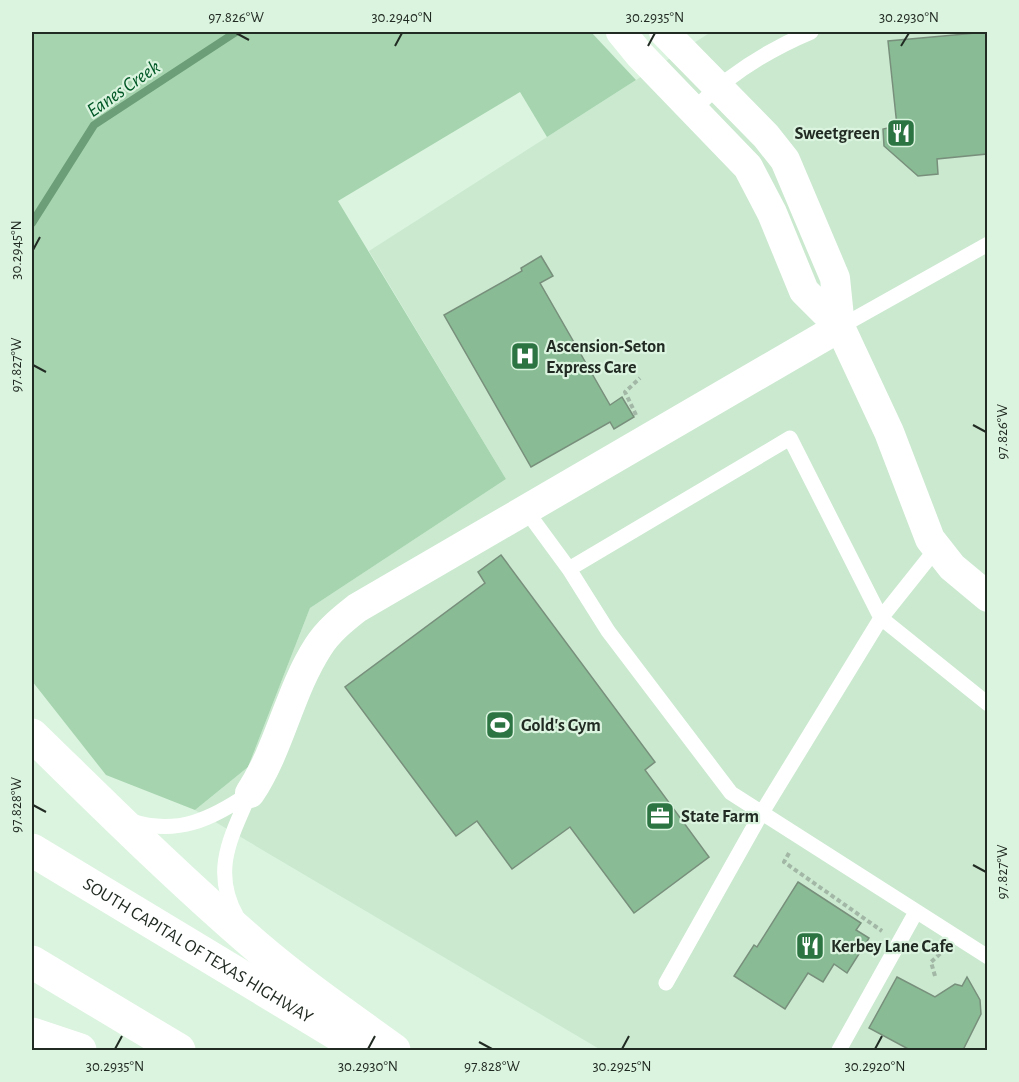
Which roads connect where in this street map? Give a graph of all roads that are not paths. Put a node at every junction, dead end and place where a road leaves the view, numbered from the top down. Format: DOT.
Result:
graph roads {
  1 [pos="621,32"];
  2 [pos="664,32"];
  3 [pos="811,32"];
  4 [pos="717,86"];
  5 [pos="693,110"];
  6 [pos="987,244"];
  7 [pos="840,327"];
  8 [pos="525,509"];
  9 [pos="936,549"];
  10 [pos="569,569"];
  11 [pos="987,597"];
  12 [pos="881,618"];
  13 [pos="987,704"];
  14 [pos="32,735"];
  15 [pos="250,793"];
  16 [pos="111,812"];
  17 [pos="761,814"];
  18 [pos="32,850"];
  19 [pos="916,912"];
  20 [pos="257,947"];
  21 [pos="987,957"];
  22 [pos="32,962"];
  23 [pos="666,983"];
  24 [pos="32,1034"];
  25 [pos="80,1050"];
  26 [pos="179,1050"];
  27 [pos="364,1050"];
  28 [pos="394,1050"];
  29 [pos="839,1050"];
  1 -- 5 [label="street"];
  2 -- 4 [label="street"];
  3 -- 4 [label="lane"];
  4 -- 5 [label="lane"];
  4 -- 7 [label="street"];
  5 -- 7 [label="street"];
  6 -- 7 [label="lane"];
  7 -- 8 [label="street"];
  7 -- 9 [label="street"];
  8 -- 10 [label="lane"];
  8 -- 15 [label="street"];
  9 -- 11 [label="street"];
  9 -- 12 [label="lane"];
  10 -- 12 [label="lane"];
  10 -- 17 [label="lane"];
  12 -- 13 [label="lane"];
  12 -- 17 [label="lane"];
  14 -- 16 [label="highway"];
  15 -- 16 [label="lane"];
  15 -- 20 [label="lane"];
  16 -- 20 [label="highway"];
  17 -- 19 [label="lane"];
  17 -- 23 [label="lane"];
  18 -- 27 [label="highway, SOUTH CAPITAL OF TEXAS HIGHWAY"];
  19 -- 21 [label="lane"];
  19 -- 29 [label="lane"];
  20 -- 28 [label="highway"];
  22 -- 26 [label="highway"];
  24 -- 25 [label="highway"];
}
